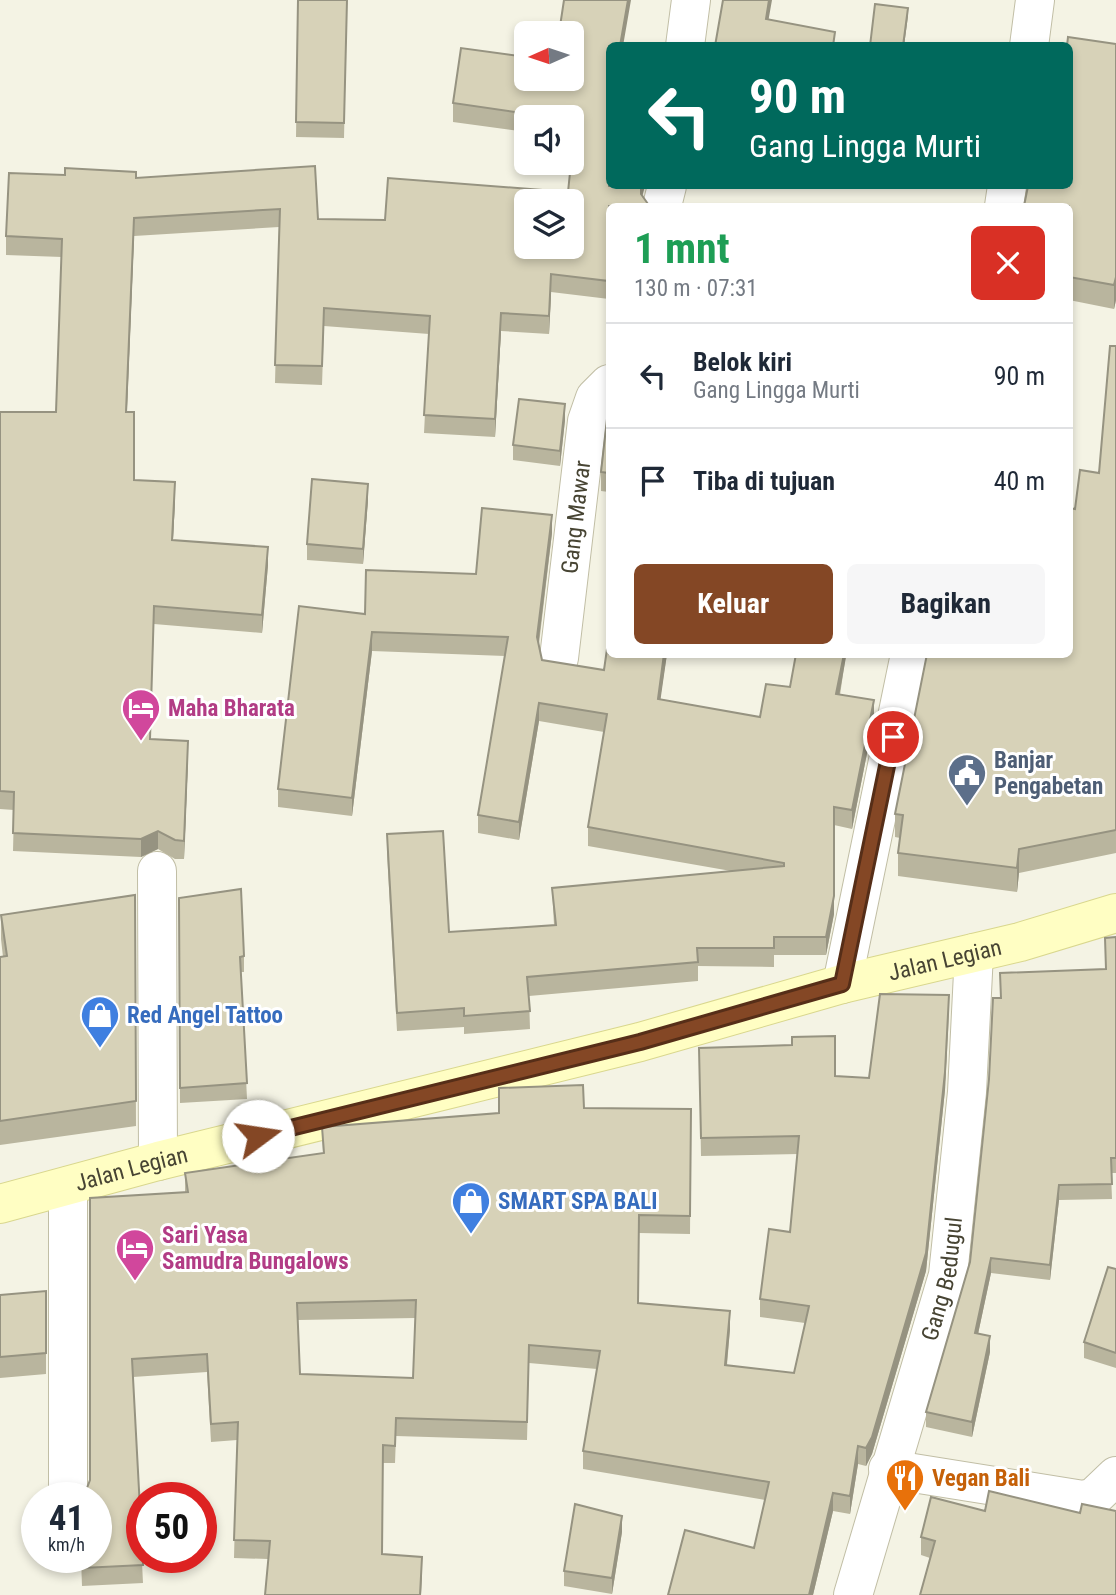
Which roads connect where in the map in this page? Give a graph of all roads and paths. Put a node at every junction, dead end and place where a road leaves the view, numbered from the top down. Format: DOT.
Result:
graph roads {
  1 [pos="691,0"];
  2 [pos="1035,0"];
  3 [pos="686,42"];
  4 [pos="1030,42"];
  5 [pos="606,387"];
  6 [pos="558,658"];
  7 [pos="909,658"];
  8 [pos="156,871"];
  9 [pos="1116,913"];
  10 [pos="974,953"];
  11 [pos="842,984"];
  12 [pos="158,1161"];
  13 [pos="68,1186"];
  14 [pos="0,1204"];
  15 [pos="888,1469"];
  16 [pos="1116,1476"];
  17 [pos="68,1482"];
  18 [pos="853,1595"];
  1 -- 3 [label="street"];
  2 -- 4 [label="street"];
  5 -- 6 [label="street, Gang Mawar"];
  7 -- 11 [label="street"];
  8 -- 12 [label="street"];
  9 -- 10 [label="main road, Jalan Legian"];
  10 -- 11 [label="main road, Jalan Legian"];
  10 -- 15 [label="street, Gang Bedugul"];
  11 -- 12 [label="main road, Jalan Legian"];
  12 -- 13 [label="main road, Jalan Legian"];
  13 -- 14 [label="main road, Jalan Legian"];
  13 -- 17 [label="street"];
  15 -- 16 [label="street"];
  15 -- 18 [label="street, Gang Bedugul"];
}
